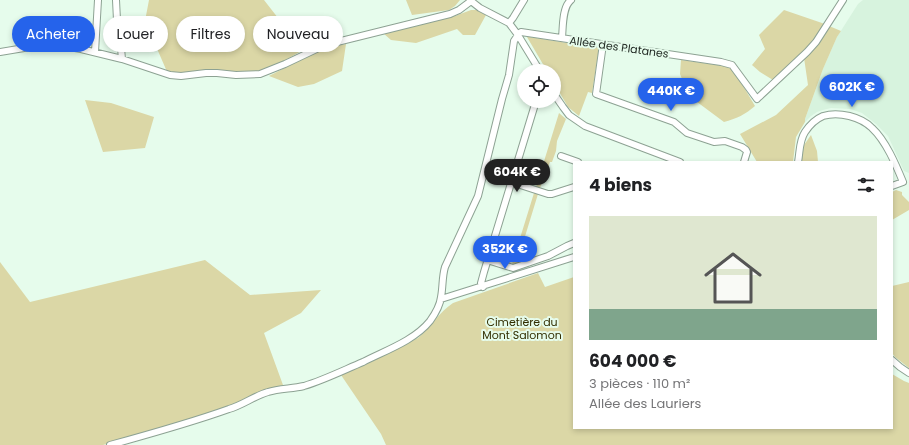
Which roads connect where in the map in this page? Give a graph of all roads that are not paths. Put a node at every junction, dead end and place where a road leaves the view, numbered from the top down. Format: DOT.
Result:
graph roads {
  1 [pos="98,0"];
  2 [pos="116,0"];
  3 [pos="470,0"];
  4 [pos="524,0"];
  5 [pos="571,0"];
  6 [pos="843,0"];
  7 [pos="509,23"];
  8 [pos="518,34"];
  9 [pos="562,38"];
  10 [pos="603,44"];
  11 [pos="12,50"];
  12 [pos="0,52"];
  13 [pos="95,52"];
  14 [pos="122,59"];
  15 [pos="536,64"];
  16 [pos="561,104"];
  17 [pos="534,108"];
  18 [pos="560,156"];
  19 [pos="575,161"];
  20 [pos="677,161"];
  21 [pos="744,161"];
  22 [pos="798,161"];
  23 [pos="512,182"];
  24 [pos="573,186"];
  25 [pos="893,186"];
  26 [pos="573,243"];
  27 [pos="573,257"];
  28 [pos="487,260"];
  29 [pos="482,286"];
  30 [pos="441,299"];
  31 [pos="893,361"];
  32 [pos="909,373"];
  33 [pos="110,445"];
  1 -- 13 [label="street"];
  2 -- 14 [label="street"];
  3 -- 7 [label="street"];
  3 -- 14 [label="street"];
  4 -- 7 [label="street"];
  5 -- 9 [label="street"];
  6 -- 10 [label="street, Allée des Platanes"];
  7 -- 8 [label="street"];
  8 -- 9 [label="street, Allée des Platanes"];
  8 -- 15 [label="street"];
  8 -- 30 [label="street"];
  9 -- 10 [label="street, Allée des Platanes"];
  10 -- 21 [label="street"];
  11 -- 12 [label="street"];
  13 -- 14 [label="street"];
  16 -- 20 [label="street"];
  17 -- 23 [label="street"];
  18 -- 19 [label="street"];
  22 -- 25 [label="street"];
  23 -- 24 [label="street"];
  23 -- 28 [label="street"];
  26 -- 28 [label="street"];
  27 -- 29 [label="street"];
  28 -- 29 [label="street"];
  29 -- 30 [label="street"];
  30 -- 33 [label="street"];
  31 -- 32 [label="street"];
}
